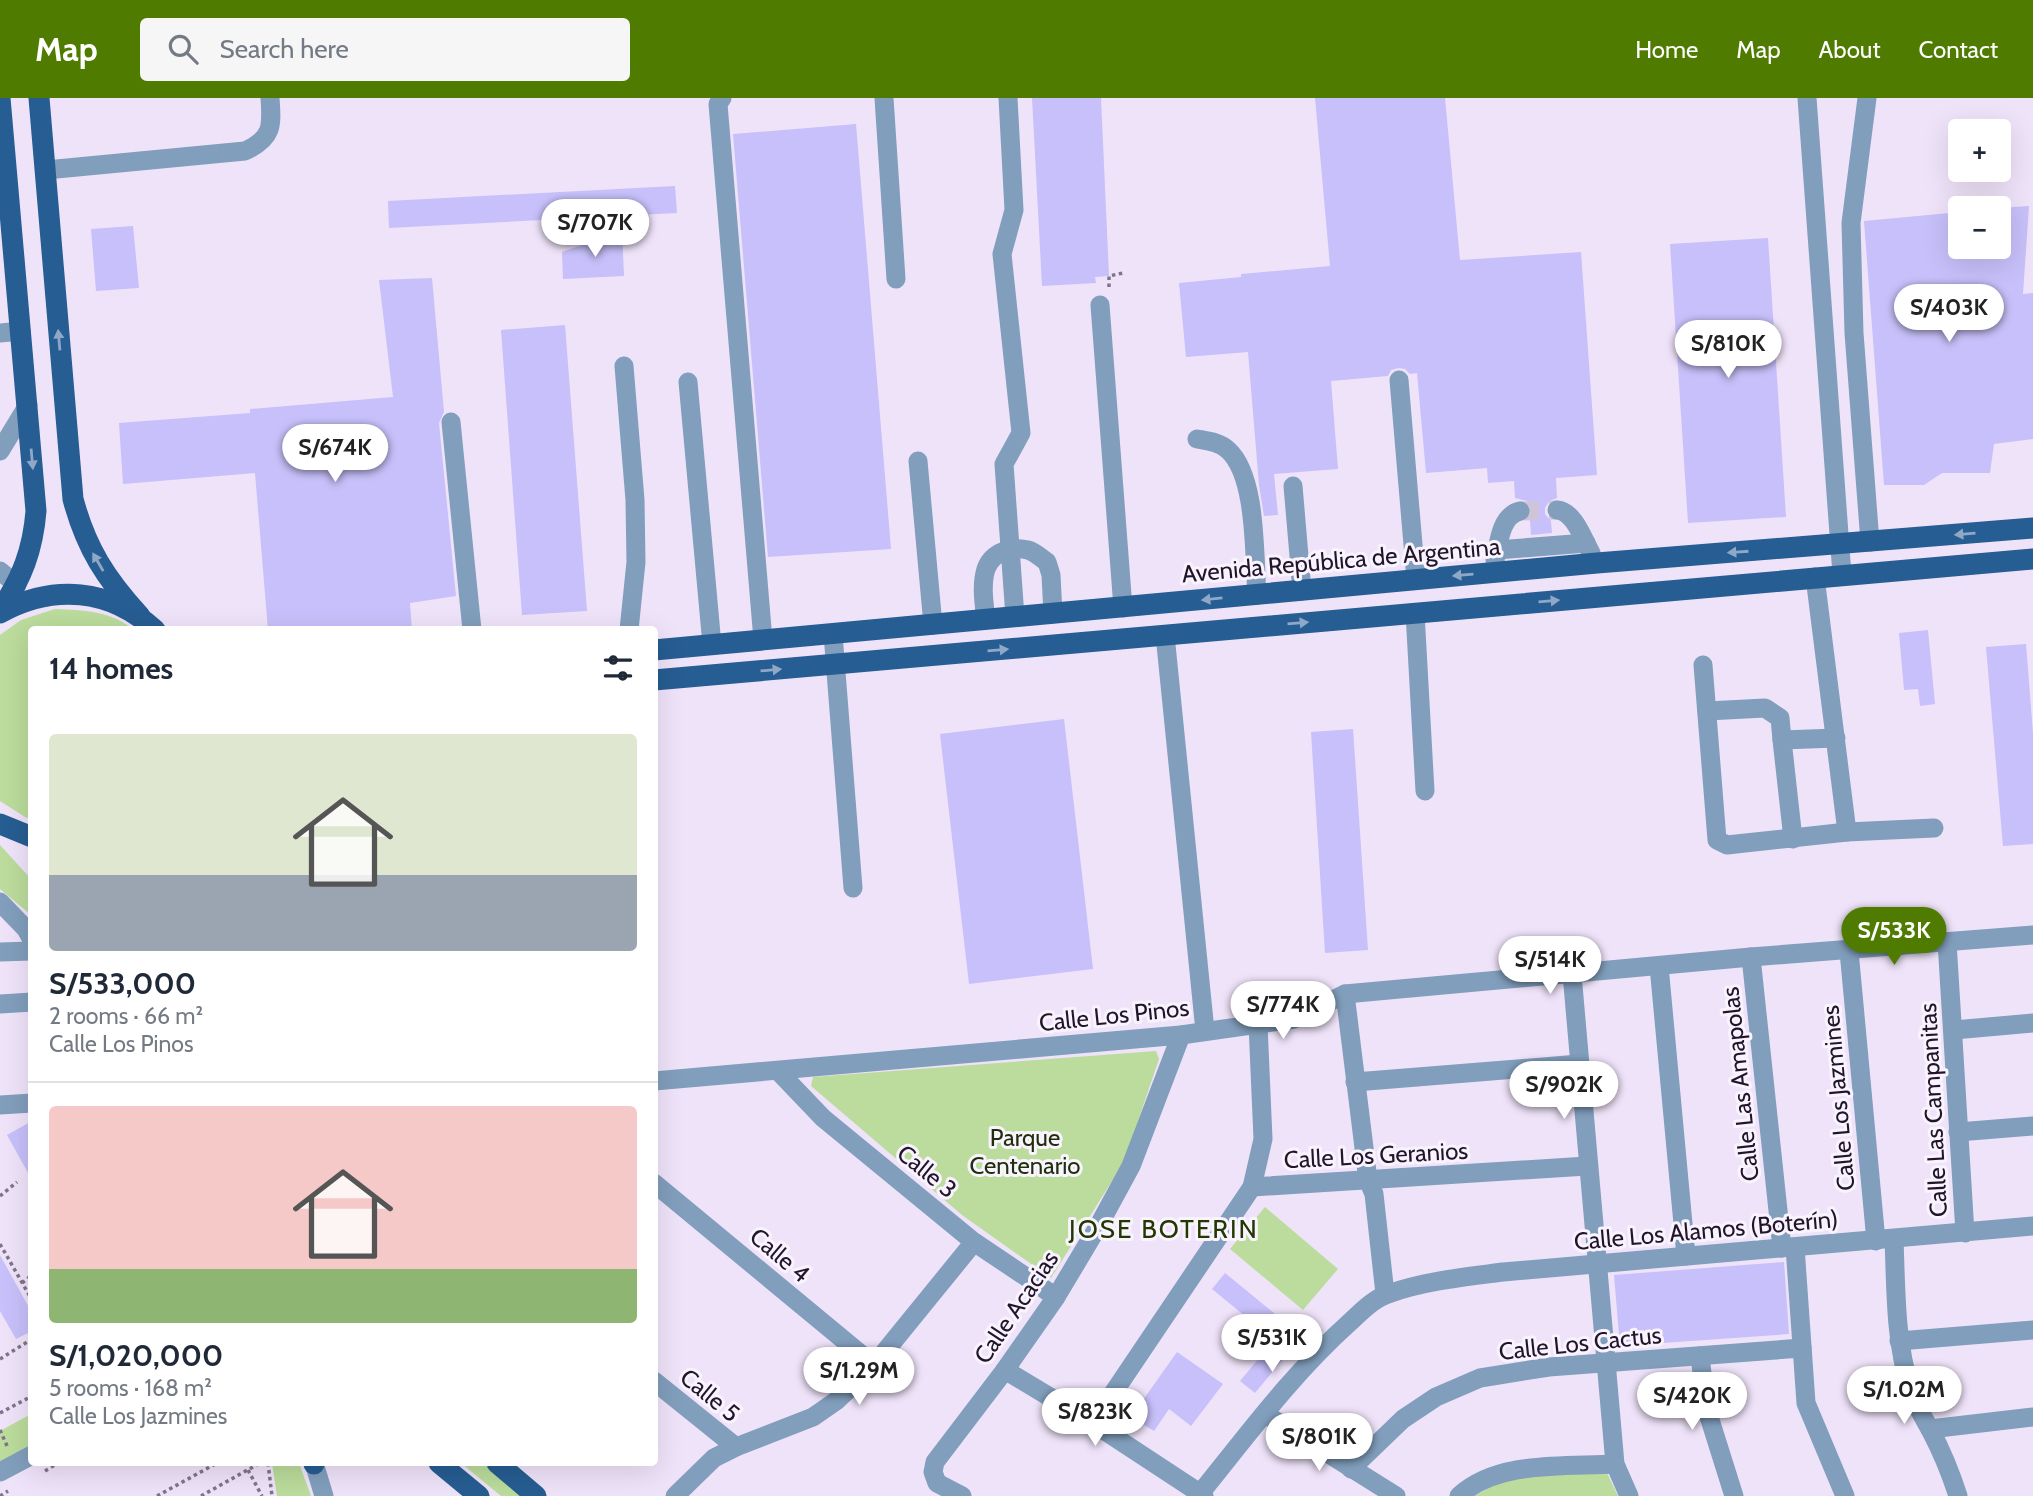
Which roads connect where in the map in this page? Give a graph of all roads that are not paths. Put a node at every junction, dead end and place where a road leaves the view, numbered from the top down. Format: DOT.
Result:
graph roads {
  1 [pos="39,98"];
  2 [pos="270,98"];
  3 [pos="722,98"];
  4 [pos="884,98"];
  5 [pos="1009,98"];
  6 [pos="1807,98"];
  7 [pos="1867,98"];
  8 [pos="0,101"];
  9 [pos="46,170"];
  10 [pos="7,252"];
  11 [pos="896,279"];
  12 [pos="1100,305"];
  13 [pos="10,332"];
  14 [pos="624,366"];
  15 [pos="1399,380"];
  16 [pos="688,382"];
  17 [pos="28,405"];
  18 [pos="451,422"];
  19 [pos="1198,439"];
  20 [pos="0,451"];
  21 [pos="918,461"];
  22 [pos="1293,486"];
  23 [pos="1557,510"];
  24 [pos="1520,512"];
  25 [pos="2033,528"];
  26 [pos="1586,542"];
  27 [pos="1870,542"];
  28 [pos="1839,544"];
  29 [pos="1009,548"];
  30 [pos="1497,550"];
  31 [pos="2033,559"];
  32 [pos="1597,563"];
  33 [pos="0,570"];
  34 [pos="1491,573"];
  35 [pos="1842,575"];
  36 [pos="1815,577"];
  37 [pos="1416,580"];
  38 [pos="17,585"];
  39 [pos="1301,591"];
  40 [pos="1257,594"];
  41 [pos="1123,608"];
  42 [pos="0,611"];
  43 [pos="1415,613"];
  44 [pos="1053,614"];
  45 [pos="1015,617"];
  46 [pos="986,620"];
  47 [pos="147,623"];
  48 [pos="933,625"];
  49 [pos="472,626"];
  50 [pos="629,626"];
  51 [pos="833,634"];
  52 [pos="1165,635"];
  53 [pos="763,640"];
  54 [pos="736,643"];
  55 [pos="712,645"];
  56 [pos="658,650"];
  57 [pos="836,664"];
  58 [pos="1703,665"];
  59 [pos="738,673"];
  60 [pos="658,680"];
  61 [pos="1707,711"];
  62 [pos="1836,738"];
  63 [pos="1782,740"];
  64 [pos="1426,790"];
  65 [pos="6,827"];
  66 [pos="1934,828"];
  67 [pos="1847,832"];
  68 [pos="28,835"];
  69 [pos="1793,839"];
  70 [pos="28,849"];
  71 [pos="853,888"];
  72 [pos="0,902"];
  73 [pos="28,933"];
  74 [pos="2033,935"];
  75 [pos="1947,942"];
  76 [pos="28,951"];
  77 [pos="1849,951"];
  78 [pos="0,952"];
  79 [pos="1751,957"];
  80 [pos="1659,966"];
  81 [pos="1572,974"];
  82 [pos="1345,994"];
  83 [pos="28,1002"];
  84 [pos="0,1004"];
  85 [pos="2033,1023"];
  86 [pos="1258,1024"];
  87 [pos="1954,1030"];
  88 [pos="1205,1031"];
  89 [pos="1181,1035"];
  90 [pos="1579,1064"];
  91 [pos="778,1071"];
  92 [pos="658,1081"];
  93 [pos="1355,1082"];
  94 [pos="28,1103"];
  95 [pos="0,1105"];
  96 [pos="2033,1126"];
  97 [pos="1958,1132"];
  98 [pos="1587,1167"];
  99 [pos="1367,1180"];
  100 [pos="658,1186"];
  101 [pos="1252,1187"];
  102 [pos="2033,1226"];
  103 [pos="1965,1233"];
  104 [pos="1885,1240"];
  105 [pos="974,1242"];
  106 [pos="1788,1248"];
  107 [pos="1686,1256"];
  108 [pos="1595,1264"];
  109 [pos="1385,1294"];
  110 [pos="1056,1297"];
  111 [pos="2033,1330"];
  112 [pos="1899,1341"];
  113 [pos="1802,1348"];
  114 [pos="1700,1356"];
  115 [pos="1605,1363"];
  116 [pos="874,1365"];
  117 [pos="1005,1370"];
  118 [pos="658,1384"];
  119 [pos="1265,1414"];
  120 [pos="2033,1417"];
  121 [pos="1093,1423"];
  122 [pos="1930,1429"];
  123 [pos="736,1447"];
  124 [pos="28,1457"];
  125 [pos="1615,1464"];
  126 [pos="315,1466"];
  127 [pos="443,1466"];
  128 [pos="501,1466"];
  129 [pos="1351,1469"];
  130 [pos="0,1472"];
  131 [pos="1201,1495"];
  132 [pos="324,1496"];
  133 [pos="479,1496"];
  134 [pos="536,1496"];
  135 [pos="675,1496"];
  136 [pos="962,1496"];
  137 [pos="1395,1496"];
  138 [pos="1459,1496"];
  139 [pos="1629,1496"];
  140 [pos="1734,1496"];
  141 [pos="1845,1496"];
  142 [pos="1958,1496"];
  1 -- 9 [label="main road"];
  2 -- 9 [label="street"];
  3 -- 53 [label="street"];
  4 -- 11 [label="street"];
  5 -- 29 [label="street"];
  6 -- 28 [label="street"];
  7 -- 27 [label="street"];
  8 -- 10 [label="main road"];
  47 -- 9 [label="main road, one-way"];
  10 -- 13 [label="main road"];
  12 -- 41 [label="street"];
  13 -- 17 [label="main road"];
  14 -- 50 [label="street"];
  15 -- 37 [label="street"];
  16 -- 55 [label="street"];
  17 -- 20 [label="street"];
  17 -- 38 [label="main road, one-way"];
  18 -- 49 [label="street"];
  19 -- 40 [label="street"];
  21 -- 48 [label="street"];
  22 -- 39 [label="street"];
  23 -- 26 [label="street"];
  24 -- 30 [label="street"];
  25 -- 27 [label="main road, Avenida República de Argentina, one-way"];
  26 -- 30 [label="street"];
  26 -- 32 [label="street"];
  27 -- 28 [label="main road, Avenida República de Argentina"];
  28 -- 32 [label="main road, Avenida República de Argentina, one-way"];
  28 -- 35 [label="street"];
  29 -- 44 [label="street"];
  29 -- 45 [label="street"];
  29 -- 46 [label="street"];
  30 -- 34 [label="street"];
  31 -- 35 [label="main road"];
  32 -- 34 [label="main road, Avenida República de Argentina"];
  33 -- 38 [label="street"];
  34 -- 37 [label="main road, Avenida República de Argentina, one-way"];
  35 -- 36 [label="main road"];
  43 -- 36 [label="main road, one-way"];
  36 -- 62 [label="street"];
  37 -- 39 [label="main road, Avenida República de Argentina"];
  38 -- 42 [label="main road"];
  39 -- 40 [label="main road, Avenida República de Argentina"];
  40 -- 41 [label="main road, Avenida República de Argentina, one-way"];
  41 -- 44 [label="main road, Avenida República de Argentina"];
  42 -- 47 [label="main road"];
  52 -- 43 [label="main road, one-way"];
  43 -- 64 [label="street"];
  44 -- 45 [label="main road, Avenida República de Argentina"];
  45 -- 46 [label="main road, Avenida República de Argentina"];
  46 -- 48 [label="main road, Avenida República de Argentina"];
  48 -- 51 [label="main road, Avenida República de Argentina"];
  51 -- 53 [label="main road, Avenida República de Argentina"];
  51 -- 57 [label="street"];
  57 -- 52 [label="main road, one-way"];
  52 -- 88 [label="street"];
  53 -- 54 [label="main road, Avenida República de Argentina"];
  54 -- 55 [label="main road, Avenida República de Argentina"];
  54 -- 59 [label="main road"];
  55 -- 56 [label="main road, Avenida República de Argentina"];
  59 -- 57 [label="main road, one-way"];
  57 -- 71 [label="street"];
  58 -- 61 [label="street"];
  59 -- 60 [label="main road"];
  61 -- 63 [label="street"];
  61 -- 69 [label="street"];
  62 -- 63 [label="street"];
  62 -- 67 [label="street"];
  63 -- 69 [label="street"];
  65 -- 68 [label="main road"];
  65 -- 70 [label="main road"];
  66 -- 67 [label="street"];
  67 -- 69 [label="street"];
  72 -- 73 [label="street"];
  74 -- 75 [label="street, Calle Los Pinos"];
  75 -- 77 [label="street, Calle Los Pinos"];
  75 -- 87 [label="street, Calle Las Campanitas"];
  76 -- 78 [label="street"];
  77 -- 79 [label="street, Calle Los Pinos"];
  77 -- 104 [label="street, Calle Los Jazmines"];
  79 -- 80 [label="street, Calle Los Pinos"];
  79 -- 106 [label="street, Calle Las Amapolas"];
  80 -- 81 [label="street, Calle Los Pinos"];
  80 -- 107 [label="street"];
  81 -- 82 [label="street, Calle Los Pinos"];
  81 -- 90 [label="street"];
  82 -- 86 [label="street, Calle Los Pinos"];
  82 -- 93 [label="street"];
  83 -- 84 [label="street"];
  85 -- 87 [label="street"];
  86 -- 88 [label="street, Calle Los Pinos"];
  86 -- 101 [label="street"];
  87 -- 97 [label="street, Calle Las Campanitas"];
  88 -- 89 [label="street, Calle Los Pinos"];
  89 -- 91 [label="street, Calle Los Pinos"];
  89 -- 110 [label="street, Calle Acacias"];
  90 -- 93 [label="street"];
  90 -- 98 [label="street"];
  91 -- 92 [label="street, Calle Los Pinos"];
  91 -- 105 [label="street, Calle 3"];
  93 -- 99 [label="street"];
  94 -- 95 [label="street"];
  96 -- 97 [label="street"];
  97 -- 103 [label="street, Calle Las Campanitas"];
  98 -- 99 [label="street, Calle Los Geranios"];
  98 -- 108 [label="street"];
  99 -- 101 [label="street, Calle Los Geranios"];
  99 -- 109 [label="street"];
  100 -- 116 [label="street, Calle 4"];
  101 -- 121 [label="street"];
  102 -- 103 [label="street, Calle Los Alamos (Boterín)"];
  103 -- 104 [label="street, Calle Los Alamos (Boterín)"];
  104 -- 106 [label="street, Calle Los Alamos (Boterín)"];
  104 -- 112 [label="street, Calle Los Jazmines"];
  105 -- 110 [label="street, Calle 3"];
  105 -- 116 [label="street"];
  106 -- 107 [label="street, Calle Los Alamos (Boterín)"];
  106 -- 113 [label="street, Calle Las Amapolas"];
  107 -- 108 [label="street, Calle Los Alamos (Boterín)"];
  108 -- 109 [label="street, Calle Los Alamos (Boterín)"];
  108 -- 115 [label="street"];
  109 -- 119 [label="street"];
  110 -- 117 [label="street, Calle Acacias"];
  111 -- 112 [label="street"];
  112 -- 122 [label="street, Calle Los Jazmines"];
  113 -- 114 [label="street, Calle Los Cactus"];
  113 -- 141 [label="street, Calle Las Amapolas"];
  114 -- 115 [label="street, Calle Los Cactus"];
  114 -- 140 [label="street"];
  115 -- 125 [label="street"];
  115 -- 129 [label="street, Calle Los Cactus"];
  116 -- 123 [label="street"];
  117 -- 121 [label="street"];
  117 -- 136 [label="street, Calle Acacias"];
  118 -- 123 [label="street, Calle 5"];
  119 -- 129 [label="street"];
  119 -- 131 [label="street"];
  120 -- 122 [label="street"];
  121 -- 131 [label="street"];
  122 -- 142 [label="street, Calle Los Jazmines"];
  123 -- 135 [label="street"];
  124 -- 130 [label="street"];
  125 -- 138 [label="street"];
  125 -- 139 [label="street"];
  126 -- 132 [label="street"];
  127 -- 133 [label="main road"];
  128 -- 134 [label="main road"];
  129 -- 137 [label="street"];
}
